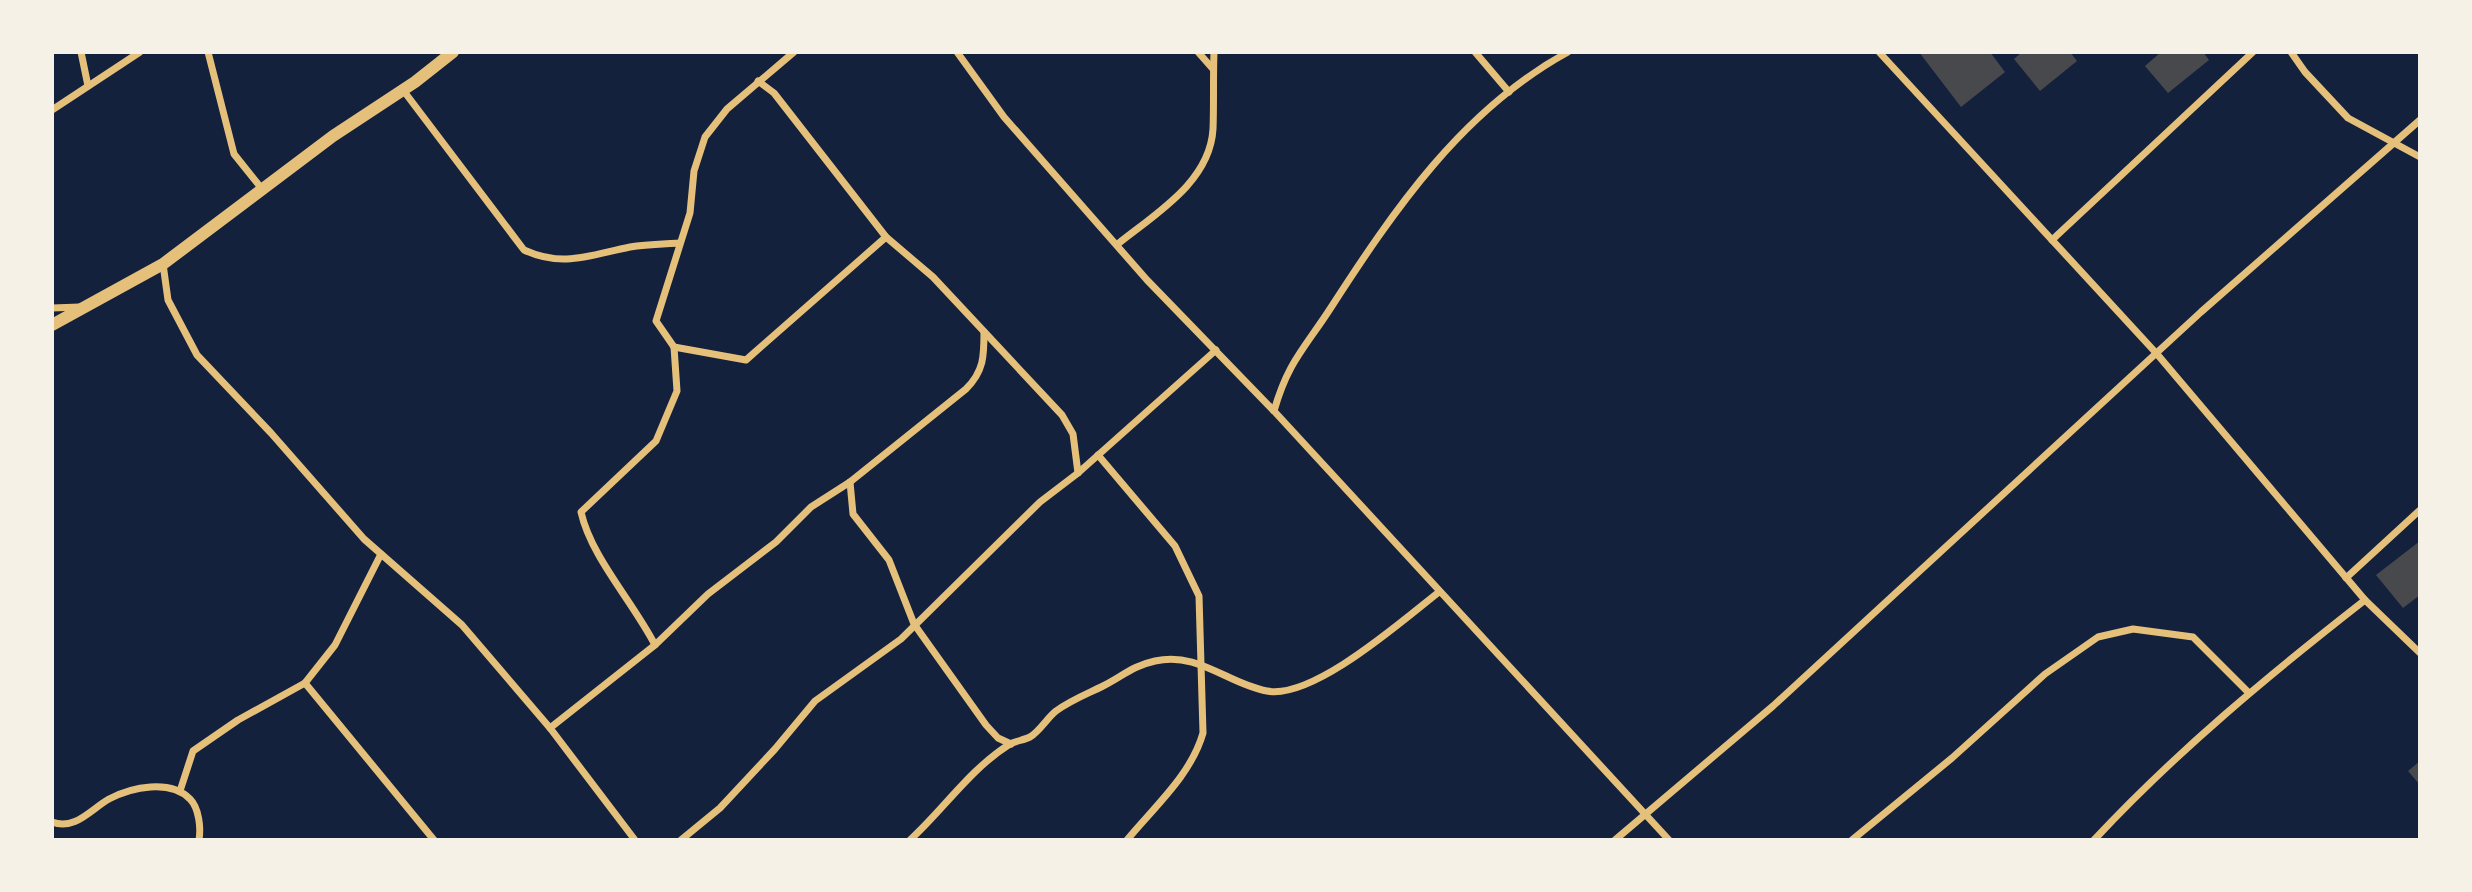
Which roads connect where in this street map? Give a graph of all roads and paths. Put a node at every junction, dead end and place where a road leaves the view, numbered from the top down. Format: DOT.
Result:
graph roads {
  1 [pos="81,52"];
  2 [pos="140,52"];
  3 [pos="208,52"];
  4 [pos="453,52"];
  5 [pos="794,52"];
  6 [pos="957,52"];
  7 [pos="1198,52"];
  8 [pos="1214,52"];
  9 [pos="1475,52"];
  10 [pos="1568,52"];
  11 [pos="1880,52"];
  12 [pos="2253,52"];
  13 [pos="2291,52"];
  14 [pos="1213,69"];
  15 [pos="758,80"];
  16 [pos="88,86"];
  17 [pos="402,90"];
  18 [pos="1509,92"];
  19 [pos="52,110"];
  20 [pos="2420,120"];
  21 [pos="2392,143"];
  22 [pos="2420,157"];
  23 [pos="262,189"];
  24 [pos="887,237"];
  25 [pos="2052,240"];
  26 [pos="680,243"];
  27 [pos="1118,243"];
  28 [pos="163,264"];
  29 [pos="86,307"];
  30 [pos="52,308"];
  31 [pos="52,325"];
  32 [pos="984,332"];
  33 [pos="674,347"];
  34 [pos="1216,351"];
  35 [pos="2157,354"];
  36 [pos="1274,411"];
  37 [pos="1098,455"];
  38 [pos="1078,473"];
  39 [pos="850,482"];
  40 [pos="2420,510"];
  41 [pos="381,554"];
  42 [pos="2346,578"];
  43 [pos="1438,592"];
  44 [pos="2365,600"];
  45 [pos="915,624"];
  46 [pos="655,645"];
  47 [pos="2420,653"];
  48 [pos="1201,664"];
  49 [pos="304,683"];
  50 [pos="2249,693"];
  51 [pos="550,728"];
  52 [pos="1011,744"];
  53 [pos="180,791"];
  54 [pos="1645,813"];
  55 [pos="52,822"];
  56 [pos="199,839"];
  57 [pos="434,839"];
  58 [pos="635,839"];
  59 [pos="681,839"];
  60 [pos="910,839"];
  61 [pos="1127,839"];
  62 [pos="1615,839"];
  63 [pos="1669,839"];
  64 [pos="1852,839"];
  65 [pos="2094,839"];
  1 -- 16 [label="street"];
  2 -- 16 [label="street"];
  3 -- 23 [label="street"];
  4 -- 17 [label="street"];
  5 -- 15 [label="street"];
  6 -- 27 [label="street"];
  7 -- 14 [label="street"];
  8 -- 14 [label="street"];
  9 -- 18 [label="street"];
  10 -- 18 [label="street"];
  11 -- 25 [label="street"];
  12 -- 25 [label="street"];
  13 -- 21 [label="street"];
  14 -- 27 [label="street"];
  15 -- 24 [label="street"];
  15 -- 26 [label="street"];
  16 -- 19 [label="street"];
  17 -- 23 [label="street"];
  17 -- 26 [label="street"];
  18 -- 36 [label="street"];
  20 -- 21 [label="street"];
  21 -- 22 [label="street"];
  21 -- 35 [label="street"];
  23 -- 28 [label="street"];
  24 -- 32 [label="street"];
  24 -- 33 [label="street"];
  25 -- 35 [label="street"];
  26 -- 33 [label="street"];
  27 -- 34 [label="street"];
  28 -- 29 [label="street"];
  28 -- 41 [label="street"];
  29 -- 30 [label="street"];
  29 -- 31 [label="street"];
  32 -- 38 [label="street"];
  32 -- 39 [label="street"];
  33 -- 46 [label="street"];
  34 -- 36 [label="street"];
  34 -- 37 [label="street"];
  35 -- 42 [label="street"];
  35 -- 54 [label="street"];
  36 -- 43 [label="street"];
  37 -- 38 [label="street"];
  37 -- 48 [label="street"];
  38 -- 45 [label="street"];
  39 -- 45 [label="street"];
  39 -- 46 [label="street"];
  40 -- 42 [label="street"];
  41 -- 49 [label="street"];
  41 -- 51 [label="street"];
  42 -- 44 [label="street"];
  43 -- 48 [label="street"];
  43 -- 54 [label="street"];
  44 -- 47 [label="street"];
  44 -- 50 [label="street"];
  45 -- 52 [label="street"];
  45 -- 59 [label="street"];
  46 -- 51 [label="street"];
  48 -- 52 [label="street"];
  48 -- 61 [label="street"];
  49 -- 53 [label="street"];
  49 -- 57 [label="street"];
  50 -- 64 [label="street"];
  50 -- 65 [label="street"];
  51 -- 58 [label="street"];
  52 -- 60 [label="street"];
  53 -- 55 [label="street"];
  53 -- 56 [label="street"];
  54 -- 62 [label="street"];
  54 -- 63 [label="street"];
}
